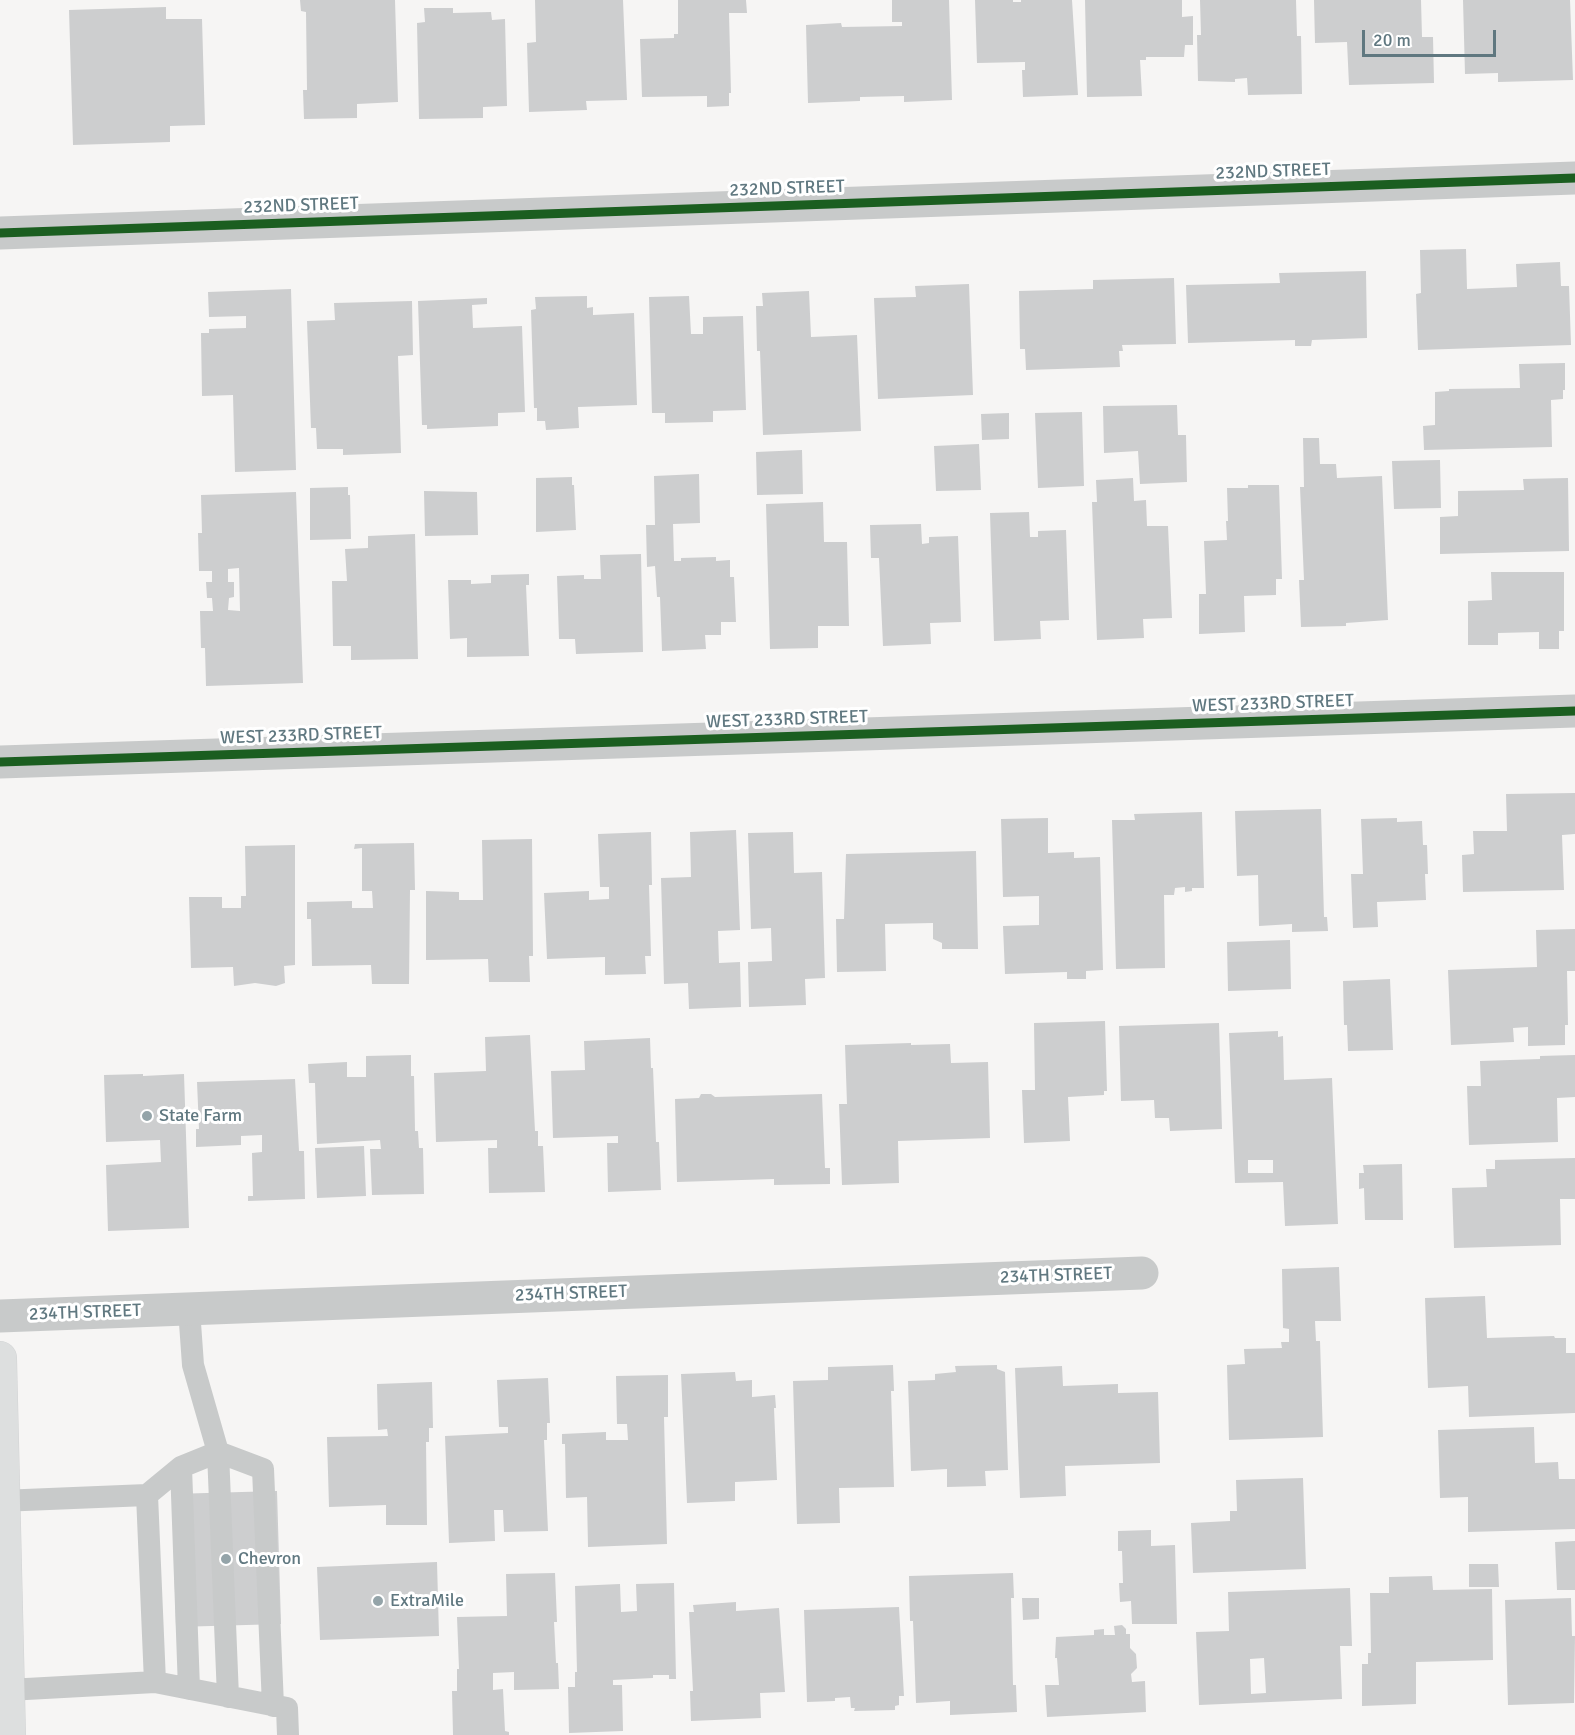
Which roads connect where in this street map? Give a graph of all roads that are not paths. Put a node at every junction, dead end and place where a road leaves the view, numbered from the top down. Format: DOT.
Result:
graph roads {
  1 [pos="1575,178"];
  2 [pos="0,233"];
  3 [pos="1575,711"];
  4 [pos="0,762"];
  5 [pos="1142,1273"];
  6 [pos="189,1309"];
  7 [pos="0,1316"];
  8 [pos="0,1358"];
  9 [pos="218,1452"];
  10 [pos="181,1467"];
  11 [pos="147,1495"];
  12 [pos="2,1501"];
  13 [pos="155,1682"];
  14 [pos="189,1689"];
  15 [pos="8,1690"];
  16 [pos="228,1697"];
  17 [pos="273,1706"];
  18 [pos="9,1735"];
  19 [pos="288,1735"];
  1 -- 2 [label="street, 232ND STREET"];
  3 -- 4 [label="street, WEST 233RD STREET"];
  5 -- 6 [label="street, 234TH STREET"];
  6 -- 7 [label="street, 234TH STREET"];
  6 -- 9 [label="lane"];
  8 -- 12 [label="main road"];
  9 -- 10 [label="lane"];
  9 -- 16 [label="lane"];
  9 -- 17 [label="lane"];
  10 -- 11 [label="lane"];
  10 -- 14 [label="lane"];
  11 -- 12 [label="lane"];
  11 -- 13 [label="lane"];
  12 -- 15 [label="main road"];
  13 -- 14 [label="lane"];
  13 -- 15 [label="lane"];
  14 -- 16 [label="lane"];
  15 -- 18 [label="main road"];
  16 -- 17 [label="lane"];
  17 -- 19 [label="lane"];
}
